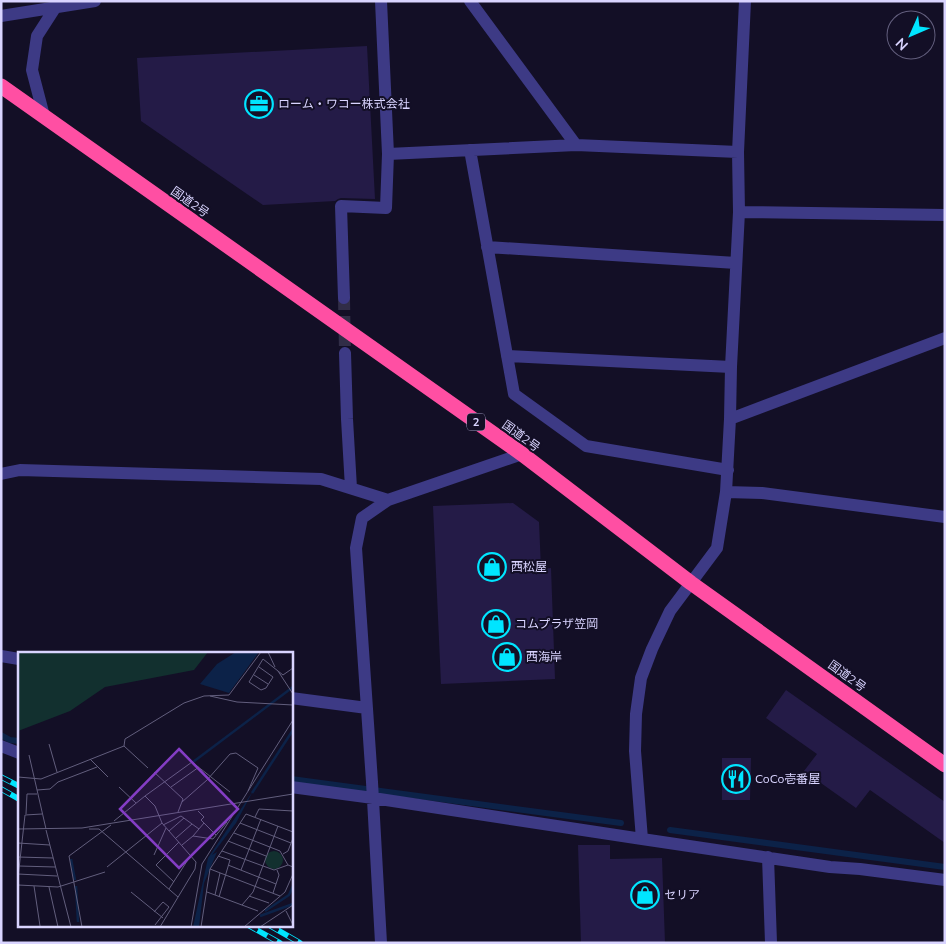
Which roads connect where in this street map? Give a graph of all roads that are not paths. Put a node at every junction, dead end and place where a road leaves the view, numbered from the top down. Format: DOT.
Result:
graph roads {
  1 [pos="95,1"];
  2 [pos="381,1"];
  3 [pos="470,1"];
  4 [pos="746,1"];
  5 [pos="55,8"];
  6 [pos="1,16"];
  7 [pos="1,86"];
  8 [pos="44,116"];
  9 [pos="576,145"];
  10 [pos="470,150"];
  11 [pos="738,152"];
  12 [pos="388,154"];
  13 [pos="738,212"];
  14 [pos="945,215"];
  15 [pos="488,247"];
  16 [pos="736,263"];
  17 [pos="344,298"];
  18 [pos="945,338"];
  19 [pos="345,353"];
  20 [pos="507,356"];
  21 [pos="731,367"];
  22 [pos="730,419"];
  23 [pos="522,454"];
  24 [pos="728,470"];
  25 [pos="1,474"];
  26 [pos="350,488"];
  27 [pos="726,492"];
  28 [pos="388,500"];
  29 [pos="945,517"];
  30 [pos="691,583"];
  31 [pos="1,656"];
  32 [pos="18,659"];
  33 [pos="292,698"];
  34 [pos="367,708"];
  35 [pos="1,746"];
  36 [pos="18,753"];
  37 [pos="945,764"];
  38 [pos="292,787"];
  39 [pos="373,791"];
  40 [pos="642,839"];
  41 [pos="768,857"];
  42 [pos="945,880"];
  43 [pos="381,943"];
  44 [pos="770,943"];
  1 -- 5 [label="street"];
  2 -- 12 [label="street"];
  3 -- 9 [label="street"];
  4 -- 11 [label="street"];
  5 -- 6 [label="street"];
  5 -- 8 [label="street"];
  7 -- 8 [label="highway, 国道2号 / 2"];
  8 -- 23 [label="highway, 国道2号 / 2"];
  9 -- 10 [label="street"];
  9 -- 11 [label="street"];
  10 -- 12 [label="street"];
  10 -- 15 [label="street"];
  11 -- 13 [label="street"];
  12 -- 17 [label="street"];
  13 -- 14 [label="street"];
  13 -- 16 [label="street"];
  15 -- 16 [label="street"];
  15 -- 20 [label="street"];
  16 -- 21 [label="street"];
  18 -- 22 [label="street"];
  19 -- 26 [label="street"];
  20 -- 21 [label="street"];
  20 -- 24 [label="street"];
  21 -- 22 [label="street"];
  22 -- 24 [label="street"];
  23 -- 28 [label="street"];
  23 -- 30 [label="highway, 国道2号 / 2"];
  24 -- 27 [label="street"];
  25 -- 26 [label="street"];
  26 -- 28 [label="street"];
  27 -- 29 [label="street"];
  27 -- 30 [label="street"];
  28 -- 34 [label="street"];
  30 -- 37 [label="highway, 国道2号 / 2"];
  30 -- 40 [label="street"];
  31 -- 32 [label="street"];
  33 -- 34 [label="street"];
  34 -- 39 [label="street"];
  35 -- 36 [label="street"];
  38 -- 39 [label="street"];
  39 -- 40 [label="street"];
  39 -- 43 [label="street"];
  40 -- 41 [label="street"];
  41 -- 42 [label="street"];
  41 -- 44 [label="street"];
}
